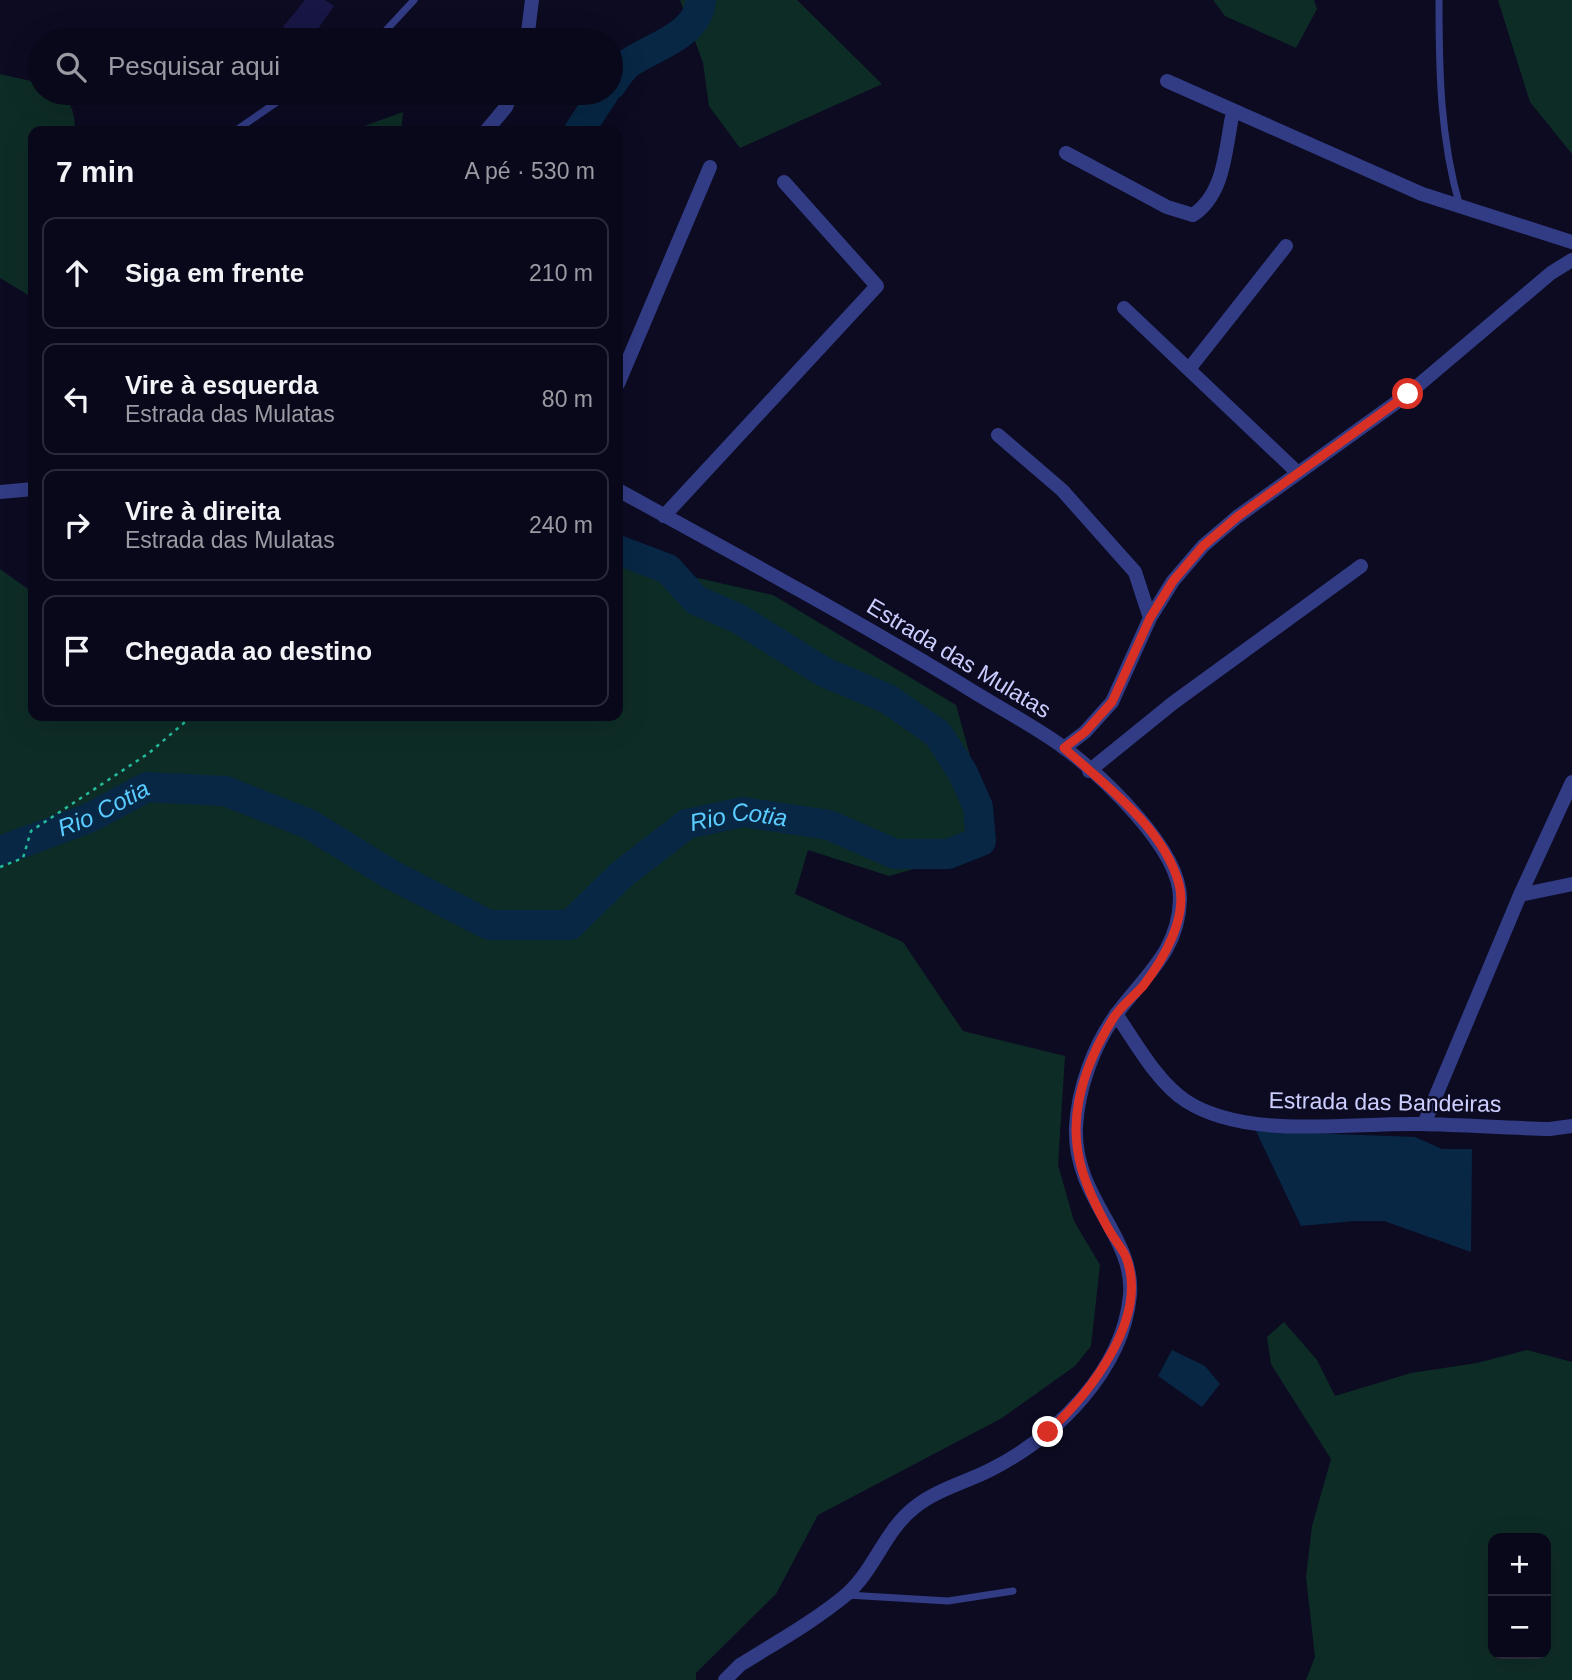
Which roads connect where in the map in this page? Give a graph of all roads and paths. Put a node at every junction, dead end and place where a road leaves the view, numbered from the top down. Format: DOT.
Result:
graph roads {
  1 [pos="414,0"];
  2 [pos="532,0"];
  3 [pos="1439,0"];
  4 [pos="388,28"];
  5 [pos="528,28"];
  6 [pos="1167,81"];
  7 [pos="273,105"];
  8 [pos="507,105"];
  9 [pos="1233,112"];
  10 [pos="242,126"];
  11 [pos="490,126"];
  12 [pos="1066,153"];
  13 [pos="710,167"];
  14 [pos="783,181"];
  15 [pos="1460,208"];
  16 [pos="1572,242"];
  17 [pos="1286,246"];
  18 [pos="1572,260"];
  19 [pos="1124,308"];
  20 [pos="1189,369"];
  21 [pos="623,372"];
  22 [pos="998,435"];
  23 [pos="1298,472"];
  24 [pos="28,489"];
  25 [pos="0,492"];
  26 [pos="623,493"];
  27 [pos="664,516"];
  28 [pos="1361,566"];
  29 [pos="1150,618"];
  30 [pos="186,721"];
  31 [pos="1064,748"];
  32 [pos="1089,771"];
  33 [pos="1572,782"];
  34 [pos="0,867"];
  35 [pos="1572,884"];
  36 [pos="1520,895"];
  37 [pos="1116,1014"];
  38 [pos="1424,1124"];
  39 [pos="1572,1126"];
  40 [pos="1013,1591"];
  41 [pos="846,1594"];
  42 [pos="725,1680"];
  1 -- 4 [label="lane"];
  2 -- 5 [label="street"];
  3 -- 15 [label="lane"];
  6 -- 9 [label="street"];
  7 -- 10 [label="lane"];
  8 -- 11 [label="street"];
  9 -- 12 [label="street"];
  9 -- 15 [label="street"];
  13 -- 21 [label="street"];
  14 -- 27 [label="street"];
  15 -- 16 [label="street"];
  17 -- 20 [label="street"];
  18 -- 23 [label="street"];
  19 -- 20 [label="street"];
  20 -- 23 [label="street"];
  22 -- 29 [label="street"];
  23 -- 29 [label="street"];
  24 -- 25 [label="street"];
  26 -- 27 [label="street, Estrada das Mulatas"];
  27 -- 31 [label="street, Estrada das Mulatas"];
  28 -- 32 [label="street"];
  29 -- 31 [label="street"];
  30 -- 34 [label="path"];
  31 -- 32 [label="street, Estrada das Mulatas"];
  32 -- 37 [label="street, Estrada das Mulatas"];
  33 -- 36 [label="street"];
  35 -- 36 [label="street"];
  36 -- 38 [label="street"];
  37 -- 38 [label="street, Estrada das Bandeiras"];
  37 -- 41 [label="street, Estrada das Mulatas"];
  38 -- 39 [label="street, Estrada das Bandeiras"];
  40 -- 41 [label="lane"];
  41 -- 42 [label="street, Estrada das Mulatas"];
}
